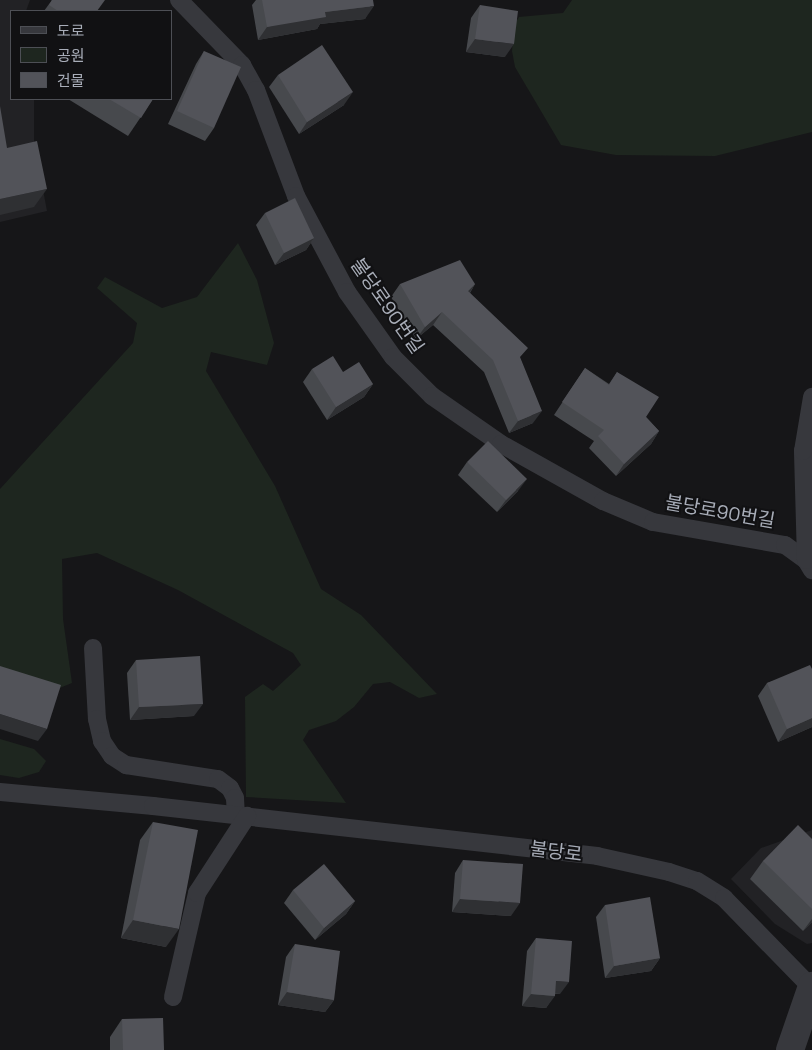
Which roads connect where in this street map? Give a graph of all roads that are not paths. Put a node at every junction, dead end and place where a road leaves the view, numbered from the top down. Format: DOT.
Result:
graph roads {
  1 [pos="179,0"];
  2 [pos="812,396"];
  3 [pos="809,565"];
  4 [pos="93,648"];
  5 [pos="0,792"];
  6 [pos="247,816"];
  7 [pos="811,986"];
  8 [pos="173,997"];
  9 [pos="790,1050"];
  1 -- 3 [label="lane, 불당로90번길"];
  2 -- 3 [label="lane"];
  4 -- 6 [label="lane"];
  5 -- 6 [label="lane, 불당로"];
  6 -- 7 [label="lane, 불당로"];
  6 -- 8 [label="lane"];
  7 -- 9 [label="street, 불당로"];
}
